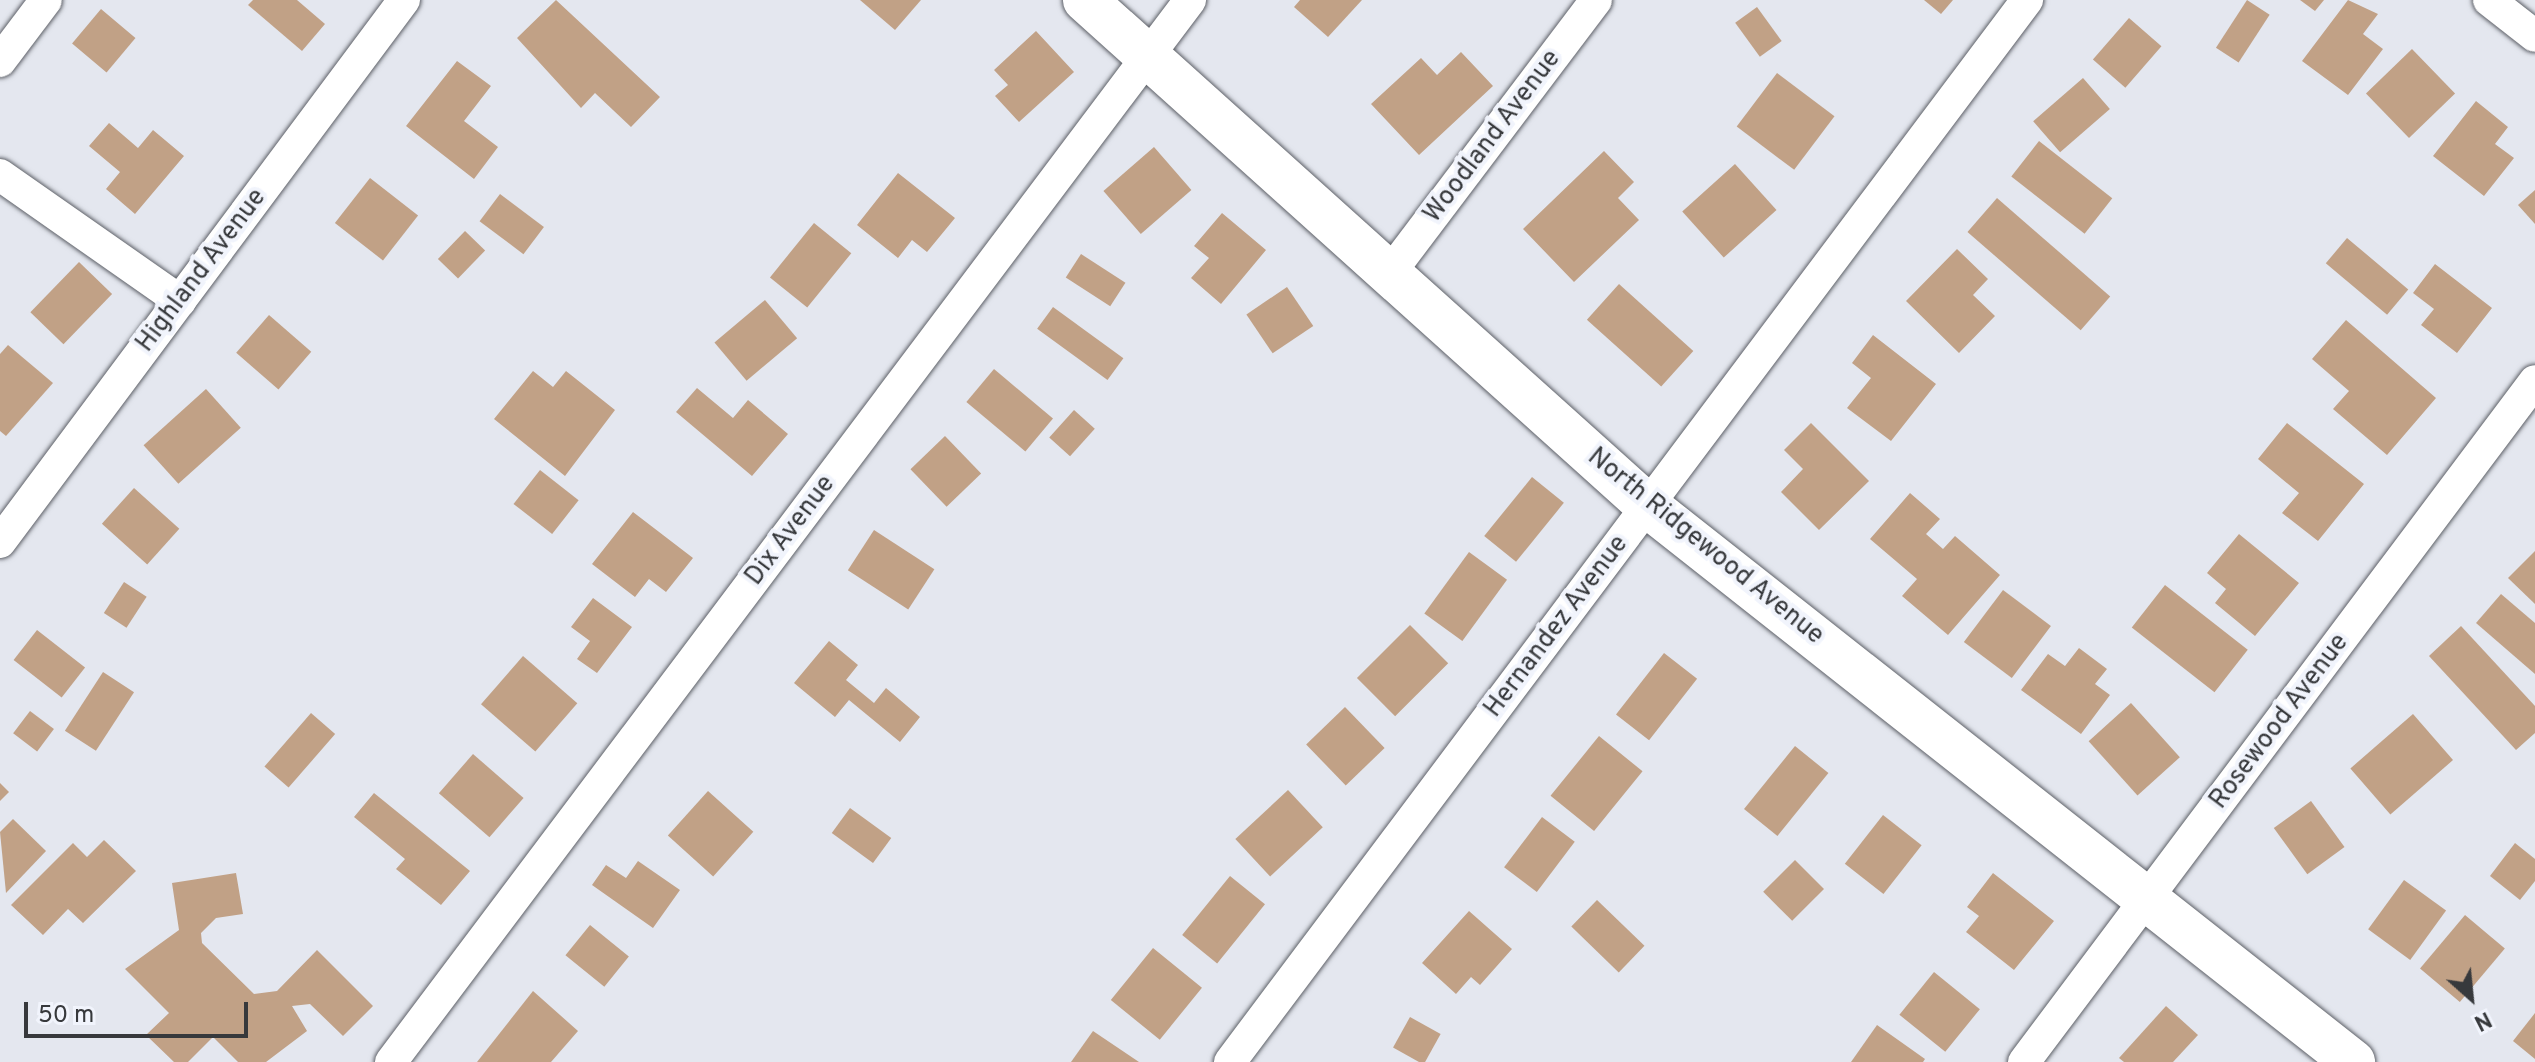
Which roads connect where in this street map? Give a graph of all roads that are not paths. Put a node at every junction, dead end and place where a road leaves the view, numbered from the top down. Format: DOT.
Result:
graph roads {
  1 [pos="46,0"];
  2 [pos="404,0"];
  3 [pos="1085,0"];
  4 [pos="1190,0"];
  5 [pos="1596,0"];
  6 [pos="2027,0"];
  7 [pos="2489,0"];
  8 [pos="2535,36"];
  9 [pos="1148,56"];
  10 [pos="0,61"];
  11 [pos="0,175"];
  12 [pos="1389,274"];
  13 [pos="180,301"];
  14 [pos="2535,381"];
  15 [pos="1648,506"];
  16 [pos="0,542"];
  17 [pos="2146,900"];
  18 [pos="391,1062"];
  19 [pos="1230,1062"];
  20 [pos="2024,1062"];
  21 [pos="2353,1062"];
  1 -- 10 [label="street"];
  2 -- 13 [label="street, Highland Avenue"];
  3 -- 9 [label="street, North Ridgewood Avenue"];
  4 -- 9 [label="street, Dix Avenue"];
  5 -- 12 [label="street, Woodland Avenue"];
  6 -- 15 [label="street, Hernandez Avenue"];
  7 -- 8 [label="street"];
  9 -- 12 [label="street, North Ridgewood Avenue"];
  9 -- 18 [label="street, Dix Avenue"];
  11 -- 13 [label="street"];
  12 -- 15 [label="street, North Ridgewood Avenue"];
  13 -- 16 [label="street, Highland Avenue"];
  14 -- 17 [label="street, Rosewood Avenue"];
  15 -- 17 [label="street, North Ridgewood Avenue"];
  15 -- 19 [label="street, Hernandez Avenue"];
  17 -- 20 [label="street, Rosewood Avenue"];
  17 -- 21 [label="street, North Ridgewood Avenue"];
}
